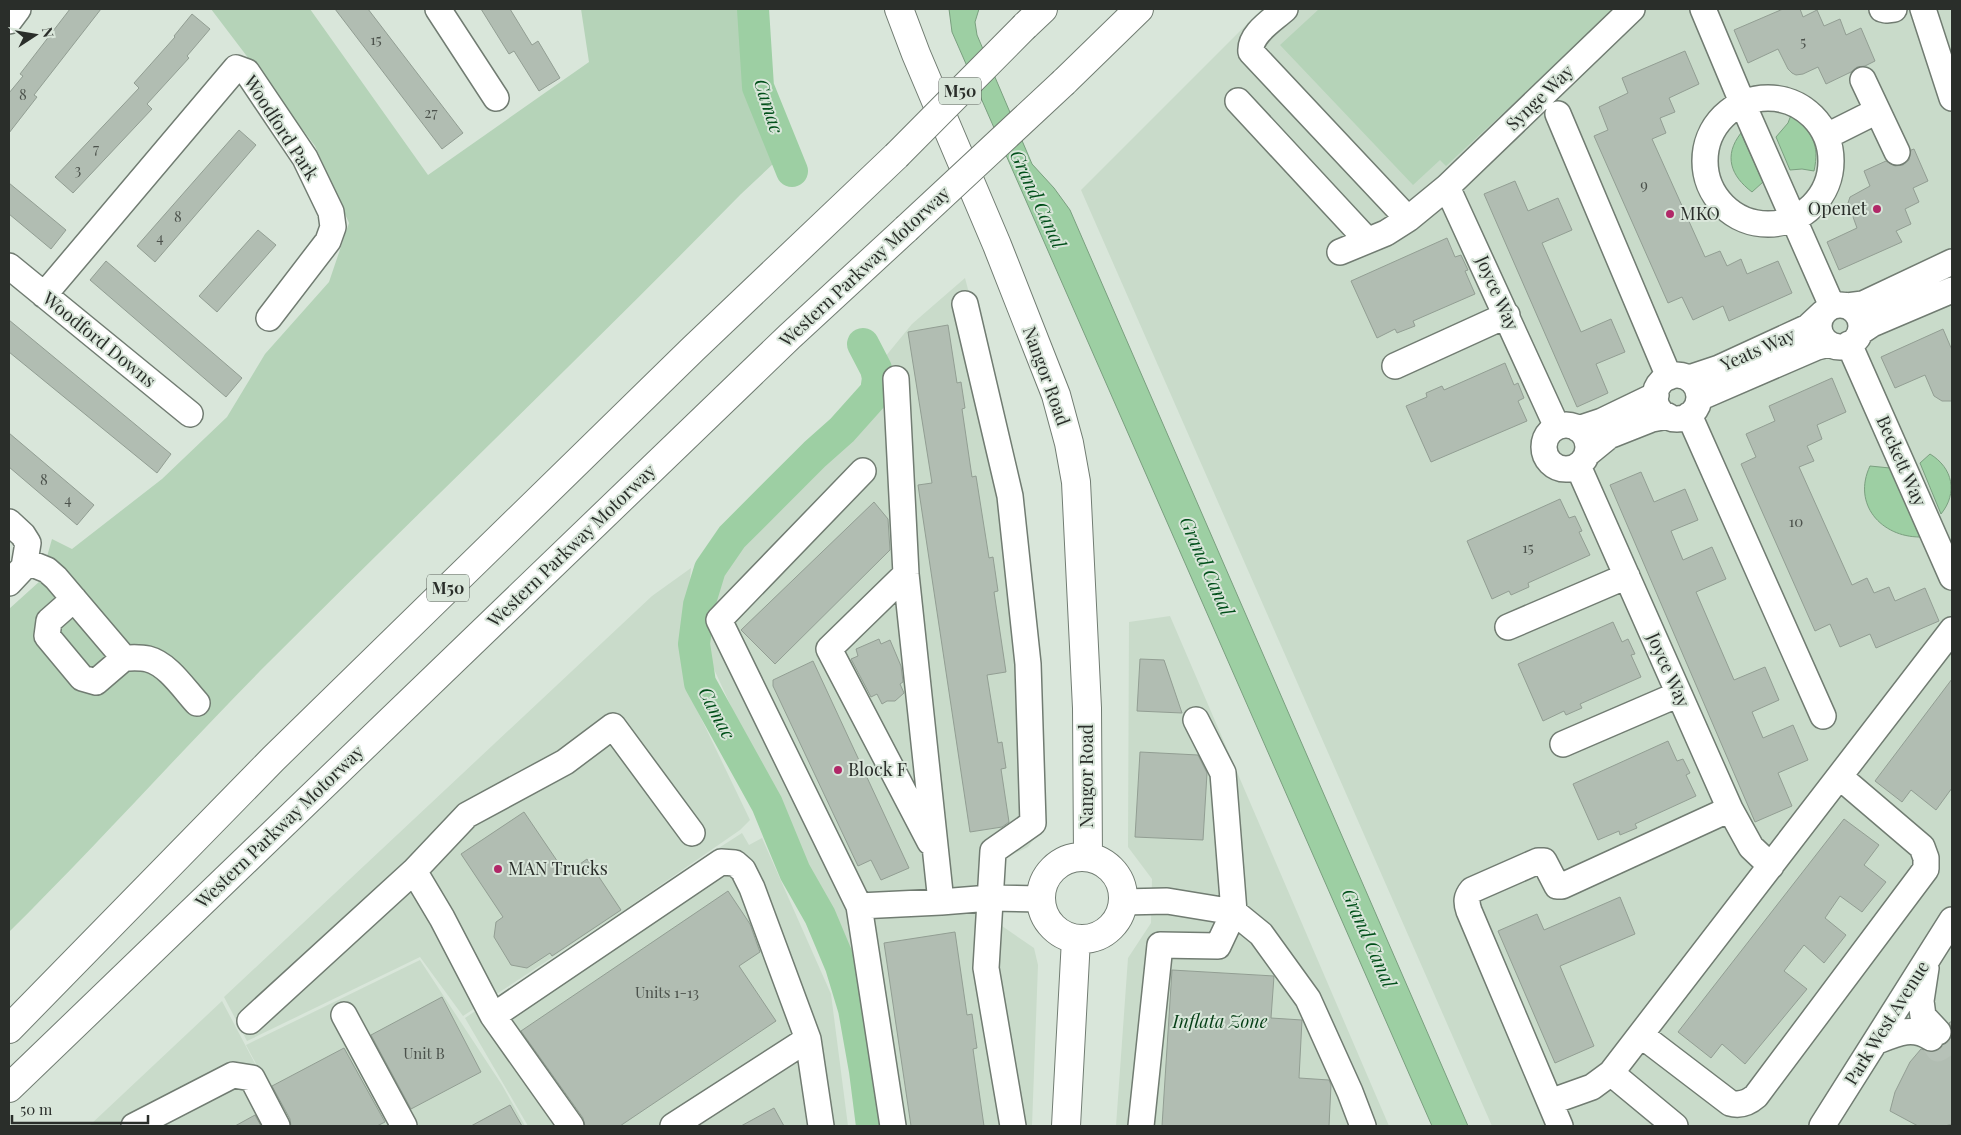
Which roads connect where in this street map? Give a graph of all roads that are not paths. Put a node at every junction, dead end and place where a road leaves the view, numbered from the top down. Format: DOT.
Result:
graph roads {
  1 [pos="18,9"];
  2 [pos="438,9"];
  3 [pos="899,9"];
  4 [pos="1139,9"];
  5 [pos="1285,9"];
  6 [pos="1632,9"];
  7 [pos="1703,9"];
  8 [pos="1882,9"];
  9 [pos="1894,9"];
  10 [pos="1923,9"];
  11 [pos="1034,17"];
  12 [pos="9,21"];
  13 [pos="1864,80"];
  14 [pos="496,98"];
  15 [pos="1952,98"];
  16 [pos="1238,101"];
  17 [pos="1742,102"];
  18 [pos="1878,111"];
  19 [pos="1558,114"];
  20 [pos="1827,136"];
  21 [pos="1898,152"];
  22 [pos="1447,187"];
  23 [pos="1794,218"];
  24 [pos="1408,219"];
  25 [pos="1368,240"];
  26 [pos="1340,252"];
  27 [pos="1952,262"];
  28 [pos="9,266"];
  29 [pos="1952,290"];
  30 [pos="44,295"];
  31 [pos="965,304"];
  32 [pos="1834,308"];
  33 [pos="1506,316"];
  34 [pos="269,318"];
  35 [pos="1846,340"];
  36 [pos="1394,366"];
  37 [pos="896,380"];
  38 [pos="1678,397"];
  39 [pos="190,414"];
  40 [pos="1567,428"];
  41 [pos="1582,460"];
  42 [pos="863,471"];
  43 [pos="9,522"];
  44 [pos="25,561"];
  45 [pos="906,574"];
  46 [pos="1626,576"];
  47 [pos="1952,578"];
  48 [pos="9,583"];
  49 [pos="74,599"];
  50 [pos="1508,627"];
  51 [pos="1952,630"];
  52 [pos="124,658"];
  53 [pos="1679,694"];
  54 [pos="197,704"];
  55 [pos="1823,716"];
  56 [pos="1196,720"];
  57 [pos="1562,744"];
  58 [pos="1840,777"];
  59 [pos="1730,810"];
  60 [pos="692,833"];
  61 [pos="936,855"];
  62 [pos="1088,857"];
  63 [pos="1771,866"];
  64 [pos="414,870"];
  65 [pos="990,898"];
  66 [pos="1042,899"];
  67 [pos="941,902"];
  68 [pos="1123,902"];
  69 [pos="859,906"];
  70 [pos="1234,912"];
  71 [pos="1952,920"];
  72 [pos="1076,939"];
  73 [pos="1927,960"];
  74 [pos="344,1015"];
  75 [pos="493,1016"];
  76 [pos="250,1021"];
  77 [pos="9,1029"];
  78 [pos="1640,1035"];
  79 [pos="808,1039"];
  80 [pos="1875,1042"];
  81 [pos="1611,1073"];
  82 [pos="9,1088"];
  83 [pos="1550,1102"];
  84 [pos="134,1126"];
  85 [pos="277,1126"];
  86 [pos="404,1126"];
  87 [pos="572,1126"];
  88 [pos="673,1126"];
  89 [pos="821,1126"];
  90 [pos="893,1126"];
  91 [pos="1013,1126"];
  92 [pos="1066,1126"];
  93 [pos="1140,1126"];
  94 [pos="1363,1126"];
  95 [pos="1560,1126"];
  96 [pos="1675,1126"];
  97 [pos="1822,1126"];
  1 -- 12 [label="street"];
  2 -- 14 [label="street"];
  3 -- 62 [label="main road, Nangor Road"];
  4 -- 82 [label="main road, Western Parkway Motorway, bridge"];
  5 -- 24 [label="street"];
  6 -- 22 [label="street, Synge Way"];
  7 -- 17 [label="street"];
  8 -- 9 [label="street"];
  10 -- 15 [label="street"];
  11 -- 77 [label="main road, M50, bridge"];
  13 -- 18 [label="street"];
  16 -- 25 [label="street"];
  17 -- 20 [label="street"];
  17 -- 23 [label="street"];
  17 -- 23 [label="street"];
  18 -- 20 [label="street"];
  18 -- 21 [label="street"];
  19 -- 38 [label="street"];
  20 -- 23 [label="street"];
  22 -- 24 [label="street, Synge Way"];
  22 -- 33 [label="street, Joyce Way"];
  23 -- 32 [label="street"];
  24 -- 25 [label="street, Synge Way"];
  25 -- 26 [label="street, Synge Way"];
  27 -- 32 [label="street, Yeats Way"];
  28 -- 30 [label="street, Woodford Downs"];
  29 -- 35 [label="street, Yeats Way"];
  30 -- 34 [label="street, Woodford Park"];
  30 -- 39 [label="street, Woodford Downs"];
  31 -- 65 [label="street"];
  32 -- 35 [label="street"];
  32 -- 35 [label="street"];
  32 -- 38 [label="street, Yeats Way"];
  33 -- 36 [label="street"];
  33 -- 40 [label="street, Joyce Way"];
  35 -- 38 [label="street, Yeats Way"];
  35 -- 47 [label="street, Beckett Way"];
  37 -- 45 [label="street"];
  38 -- 40 [label="street, Yeats Way"];
  38 -- 41 [label="street, Yeats Way"];
  38 -- 55 [label="street"];
  40 -- 41 [label="street"];
  40 -- 41 [label="street"];
  41 -- 46 [label="street, Joyce Way"];
  42 -- 69 [label="street"];
  43 -- 44 [label="street"];
  44 -- 48 [label="street"];
  44 -- 49 [label="street"];
  45 -- 61 [label="street"];
  45 -- 61 [label="street"];
  46 -- 50 [label="street"];
  46 -- 53 [label="street, Joyce Way"];
  49 -- 52 [label="street"];
  49 -- 52 [label="street"];
  51 -- 58 [label="street"];
  52 -- 54 [label="street"];
  53 -- 57 [label="street"];
  53 -- 59 [label="street, Joyce Way"];
  56 -- 70 [label="street"];
  58 -- 63 [label="street"];
  58 -- 78 [label="street"];
  59 -- 63 [label="street, Joyce Way"];
  59 -- 83 [label="street"];
  60 -- 64 [label="street"];
  61 -- 67 [label="street"];
  62 -- 66 [label="main road"];
  62 -- 68 [label="main road"];
  63 -- 78 [label="street"];
  64 -- 75 [label="street"];
  64 -- 76 [label="street"];
  65 -- 66 [label="street"];
  65 -- 67 [label="street"];
  65 -- 91 [label="street"];
  66 -- 72 [label="main road"];
  67 -- 69 [label="street"];
  68 -- 70 [label="street"];
  68 -- 72 [label="main road"];
  69 -- 90 [label="street"];
  70 -- 93 [label="street"];
  70 -- 94 [label="street"];
  71 -- 73 [label="street, Park West Avenue"];
  72 -- 92 [label="main road"];
  73 -- 80 [label="street, Park West Avenue"];
  73 -- 80 [label="street"];
  74 -- 86 [label="street"];
  75 -- 79 [label="street"];
  75 -- 87 [label="street"];
  78 -- 81 [label="street"];
  79 -- 88 [label="street"];
  79 -- 89 [label="street"];
  80 -- 97 [label="street, Park West Avenue"];
  81 -- 83 [label="street"];
  81 -- 96 [label="street"];
  83 -- 95 [label="street"];
  84 -- 85 [label="street"];
}
